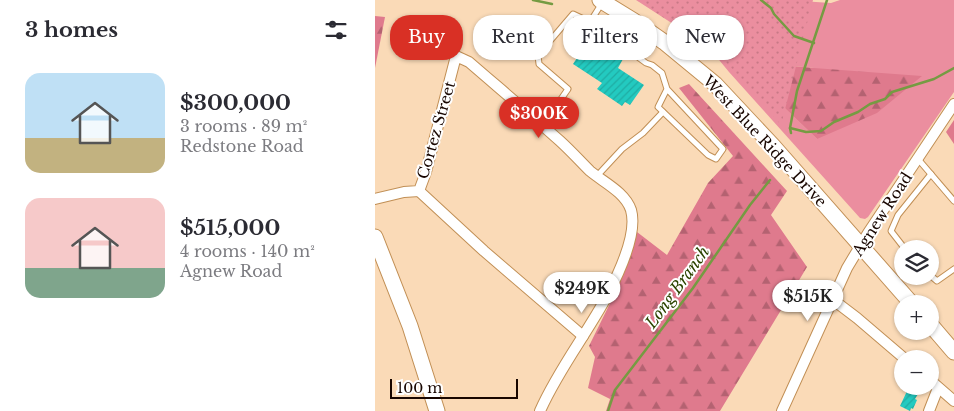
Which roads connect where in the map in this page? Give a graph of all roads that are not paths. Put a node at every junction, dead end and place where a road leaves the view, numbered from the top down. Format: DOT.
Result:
graph roads {
  1 [pos="601,1"];
  2 [pos="594,15"];
  3 [pos="563,26"];
  4 [pos="641,60"];
  5 [pos="667,89"];
  6 [pos="954,104"];
  7 [pos="663,112"];
  8 [pos="542,126"];
  9 [pos="917,159"];
  10 [pos="931,174"];
  11 [pos="597,176"];
  12 [pos="419,191"];
  13 [pos="375,199"];
  14 [pos="954,201"];
  15 [pos="375,237"];
  16 [pos="898,240"];
  17 [pos="860,246"];
  18 [pos="954,269"];
  19 [pos="939,279"];
  20 [pos="904,295"];
  21 [pos="832,300"];
  22 [pos="939,334"];
  23 [pos="583,336"];
  24 [pos="894,350"];
  25 [pos="954,352"];
  26 [pos="939,388"];
  27 [pos="936,395"];
  28 [pos="954,401"];
  29 [pos="437,411"];
  30 [pos="540,411"];
  31 [pos="782,411"];
  32 [pos="929,411"];
  1 -- 2 [label="lane"];
  1 -- 17 [label="main road, West Blue Ridge Drive"];
  3 -- 8 [label="lane"];
  4 -- 5 [label="lane"];
  5 -- 7 [label="lane"];
  5 -- 7 [label="lane"];
  6 -- 9 [label="street, Agnew Road"];
  7 -- 11 [label="lane"];
  8 -- 11 [label="street"];
  8 -- 12 [label="street, Cortez Street"];
  9 -- 10 [label="lane"];
  9 -- 17 [label="street, Agnew Road"];
  10 -- 14 [label="lane"];
  10 -- 16 [label="lane"];
  11 -- 23 [label="street"];
  12 -- 13 [label="street, Cortez Street"];
  12 -- 23 [label="street"];
  15 -- 29 [label="main road"];
  17 -- 20 [label="main road, West Blue Ridge Drive"];
  17 -- 21 [label="street, Agnew Road"];
  18 -- 19 [label="lane"];
  21 -- 24 [label="street"];
  21 -- 31 [label="street, Agnew Road"];
  22 -- 25 [label="main road"];
  23 -- 30 [label="street"];
  26 -- 28 [label="street"];
  27 -- 32 [label="street"];
}
